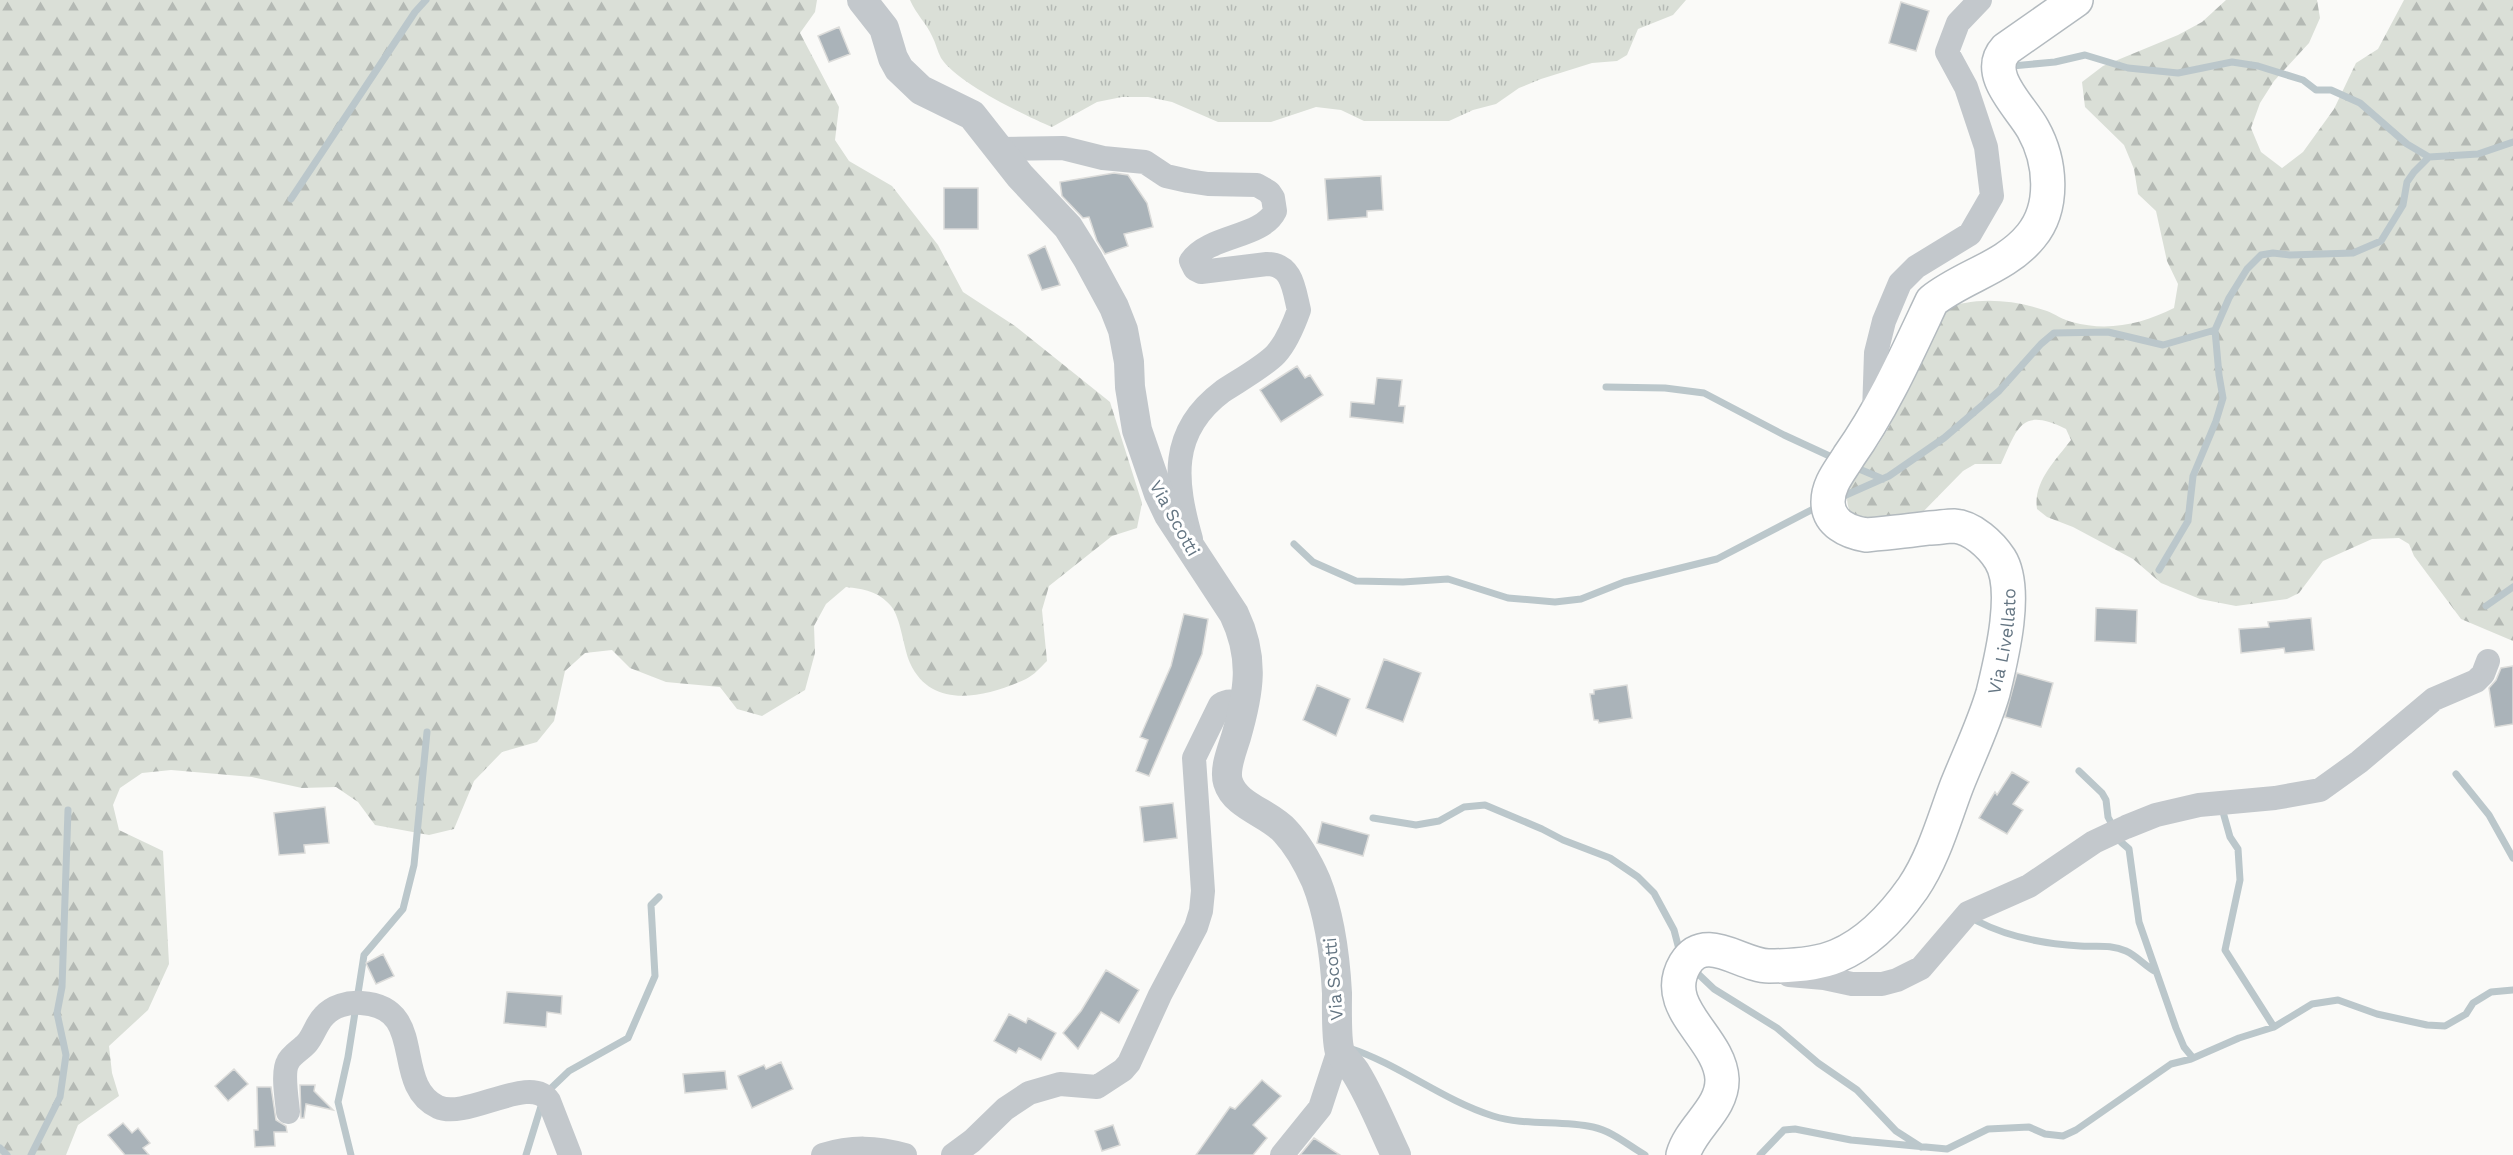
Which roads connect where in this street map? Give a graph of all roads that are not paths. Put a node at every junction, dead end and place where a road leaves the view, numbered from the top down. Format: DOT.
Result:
graph roads {
  1 [pos="862,0"];
  2 [pos="1980,0"];
  3 [pos="2076,0"];
  4 [pos="1000,149"];
  5 [pos="1874,421"];
  6 [pos="1197,559"];
  7 [pos="2488,661"];
  8 [pos="1244,709"];
  9 [pos="1767,966"];
  10 [pos="1339,1050"];
  11 [pos="288,1112"];
  12 [pos="570,1155"];
  13 [pos="823,1155"];
  14 [pos="905,1155"];
  15 [pos="953,1155"];
  16 [pos="1282,1155"];
  17 [pos="1396,1155"];
  18 [pos="1683,1155"];
  1 -- 4 [label="street, Via Scotti"];
  2 -- 5 [label="street"];
  3 -- 5 [label="main road, Via Livellato"];
  4 -- 6 [label="street, Via Scotti"];
  4 -- 6 [label="street"];
  5 -- 9 [label="main road, Via Livellato"];
  6 -- 8 [label="street, Via Scotti"];
  7 -- 9 [label="street"];
  8 -- 10 [label="street, Via Scotti"];
  8 -- 15 [label="street"];
  9 -- 18 [label="main road, Via Livellato"];
  10 -- 16 [label="street"];
  10 -- 17 [label="street"];
  11 -- 12 [label="street"];
  13 -- 14 [label="street"];
}
